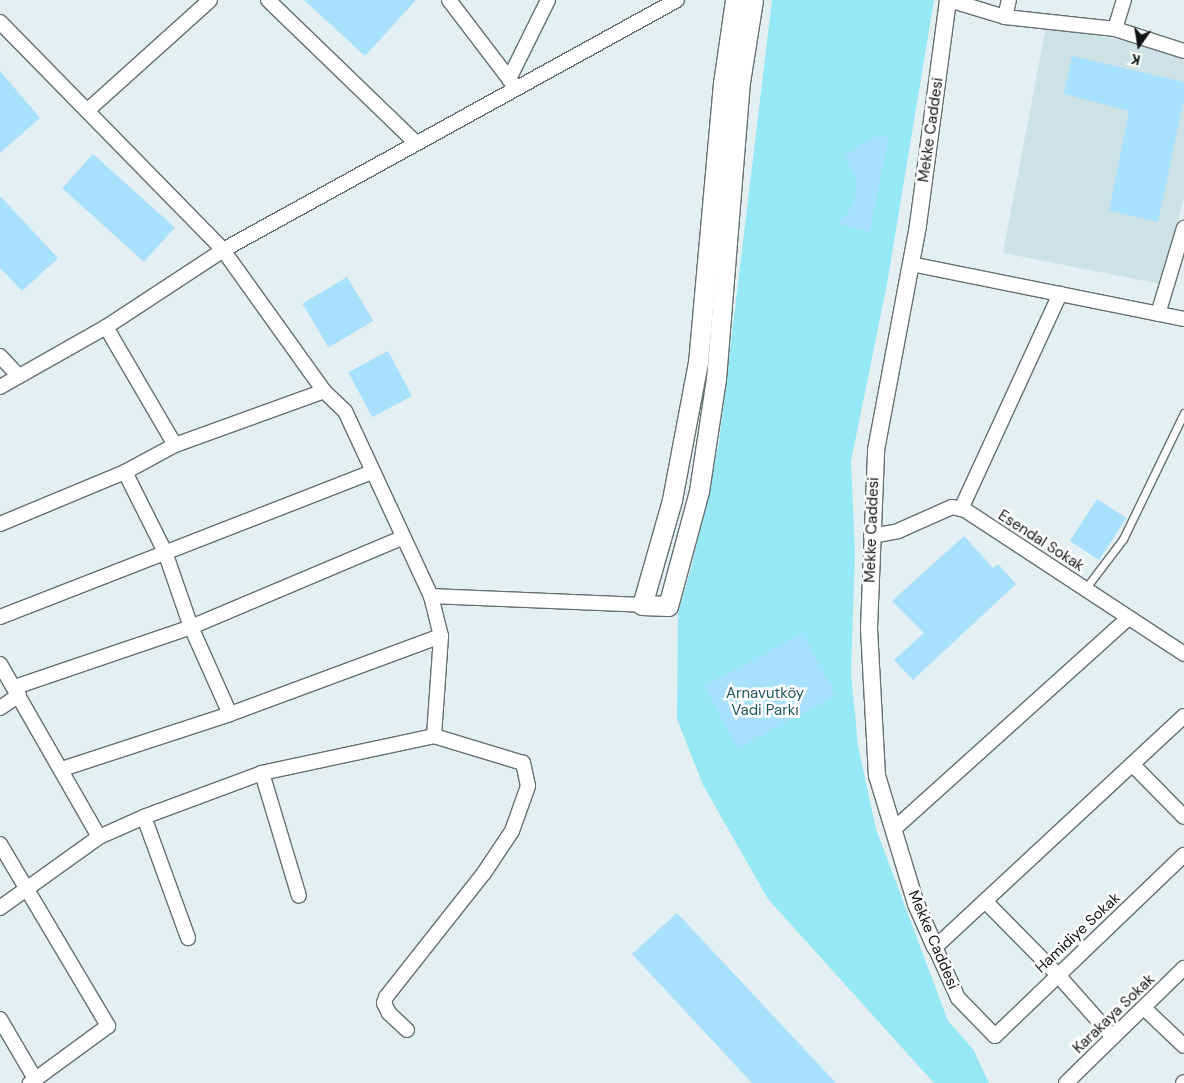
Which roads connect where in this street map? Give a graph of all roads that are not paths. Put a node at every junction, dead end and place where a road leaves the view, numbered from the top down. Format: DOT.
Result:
graph roads {
  1 [pos="210,0"];
  2 [pos="268,0"];
  3 [pos="449,0"];
  4 [pos="548,0"];
  5 [pos="677,0"];
  6 [pos="735,0"];
  7 [pos="753,0"];
  8 [pos="949,0"];
  9 [pos="1009,0"];
  10 [pos="1124,0"];
  11 [pos="1006,17"];
  12 [pos="0,22"];
  13 [pos="1116,29"];
  14 [pos="1184,50"];
  15 [pos="513,83"];
  16 [pos="88,110"];
  17 [pos="416,143"];
  18 [pos="1184,228"];
  19 [pos="223,250"];
  20 [pos="911,264"];
  21 [pos="1060,294"];
  22 [pos="1158,314"];
  23 [pos="1184,319"];
  24 [pos="106,327"];
  25 [pos="0,356"];
  26 [pos="18,375"];
  27 [pos="0,387"];
  28 [pos="324,391"];
  29 [pos="1184,413"];
  30 [pos="175,445"];
  31 [pos="125,472"];
  32 [pos="371,472"];
  33 [pos="961,509"];
  34 [pos="0,524"];
  35 [pos="871,536"];
  36 [pos="402,538"];
  37 [pos="164,552"];
  38 [pos="1084,589"];
  39 [pos="431,596"];
  40 [pos="642,605"];
  41 [pos="0,617"];
  42 [pos="1128,618"];
  43 [pos="191,627"];
  44 [pos="441,636"];
  45 [pos="1184,654"];
  46 [pos="0,664"];
  47 [pos="17,691"];
  48 [pos="0,708"];
  49 [pos="230,714"];
  50 [pos="1184,716"];
  51 [pos="434,736"];
  52 [pos="1132,764"];
  53 [pos="62,769"];
  54 [pos="262,773"];
  55 [pos="144,817"];
  56 [pos="1184,817"];
  57 [pos="894,829"];
  58 [pos="99,837"];
  59 [pos="0,844"];
  60 [pos="1184,855"];
  61 [pos="29,888"];
  62 [pos="299,896"];
  63 [pos="985,901"];
  64 [pos="0,908"];
  65 [pos="188,938"];
  66 [pos="935,947"];
  67 [pos="1184,968"];
  68 [pos="1058,974"];
  69 [pos="1144,1008"];
  70 [pos="0,1019"];
  71 [pos="407,1030"];
  72 [pos="995,1036"];
  73 [pos="1113,1037"];
  74 [pos="1184,1046"];
  75 [pos="32,1081"];
  76 [pos="1066,1083"];
  1 -- 16 [label="street"];
  2 -- 17 [label="street"];
  3 -- 15 [label="street"];
  4 -- 15 [label="street"];
  5 -- 15 [label="street"];
  6 -- 40 [label="main road"];
  7 -- 40 [label="main road"];
  8 -- 11 [label="street"];
  8 -- 20 [label="street, Mekke Caddesi"];
  9 -- 11 [label="street"];
  10 -- 13 [label="street"];
  11 -- 13 [label="street"];
  12 -- 16 [label="street"];
  13 -- 14 [label="street"];
  15 -- 17 [label="street"];
  16 -- 19 [label="street"];
  17 -- 19 [label="street"];
  18 -- 22 [label="street"];
  19 -- 24 [label="street"];
  19 -- 28 [label="street"];
  20 -- 21 [label="street"];
  20 -- 35 [label="street, Mekke Caddesi"];
  21 -- 22 [label="street"];
  21 -- 33 [label="street"];
  22 -- 23 [label="street"];
  24 -- 26 [label="street"];
  24 -- 30 [label="street"];
  25 -- 26 [label="street"];
  26 -- 27 [label="street"];
  28 -- 30 [label="street"];
  28 -- 32 [label="street"];
  29 -- 38 [label="lane"];
  30 -- 31 [label="street"];
  31 -- 34 [label="street"];
  31 -- 37 [label="street"];
  32 -- 36 [label="street"];
  32 -- 37 [label="street"];
  33 -- 35 [label="street"];
  33 -- 38 [label="street, Esendal Sokak"];
  35 -- 57 [label="street, Mekke Caddesi"];
  36 -- 39 [label="street"];
  36 -- 43 [label="street"];
  37 -- 41 [label="street"];
  37 -- 43 [label="street"];
  38 -- 42 [label="street, Esendal Sokak"];
  39 -- 40 [label="street"];
  39 -- 44 [label="street"];
  42 -- 45 [label="street, Esendal Sokak"];
  42 -- 57 [label="street"];
  43 -- 47 [label="street"];
  43 -- 49 [label="street"];
  44 -- 49 [label="street"];
  44 -- 51 [label="street"];
  46 -- 47 [label="street"];
  47 -- 48 [label="street"];
  47 -- 53 [label="street"];
  49 -- 53 [label="street"];
  50 -- 52 [label="street"];
  51 -- 54 [label="street"];
  51 -- 71 [label="street"];
  52 -- 56 [label="street"];
  52 -- 63 [label="street"];
  53 -- 58 [label="street"];
  54 -- 55 [label="street"];
  54 -- 62 [label="street"];
  55 -- 58 [label="street"];
  55 -- 65 [label="street"];
  57 -- 66 [label="street, Mekke Caddesi"];
  58 -- 61 [label="street"];
  59 -- 61 [label="street"];
  60 -- 68 [label="street, Hamidiye Sokak"];
  61 -- 64 [label="street"];
  61 -- 75 [label="street"];
  63 -- 66 [label="street"];
  63 -- 68 [label="street"];
  66 -- 72 [label="street, Mekke Caddesi"];
  67 -- 69 [label="street, Karakaya Sokak"];
  68 -- 72 [label="street, Hamidiye Sokak"];
  68 -- 73 [label="street"];
  69 -- 73 [label="street, Karakaya Sokak"];
  69 -- 74 [label="street"];
  70 -- 75 [label="street"];
  73 -- 76 [label="street, Karakaya Sokak"];
}
